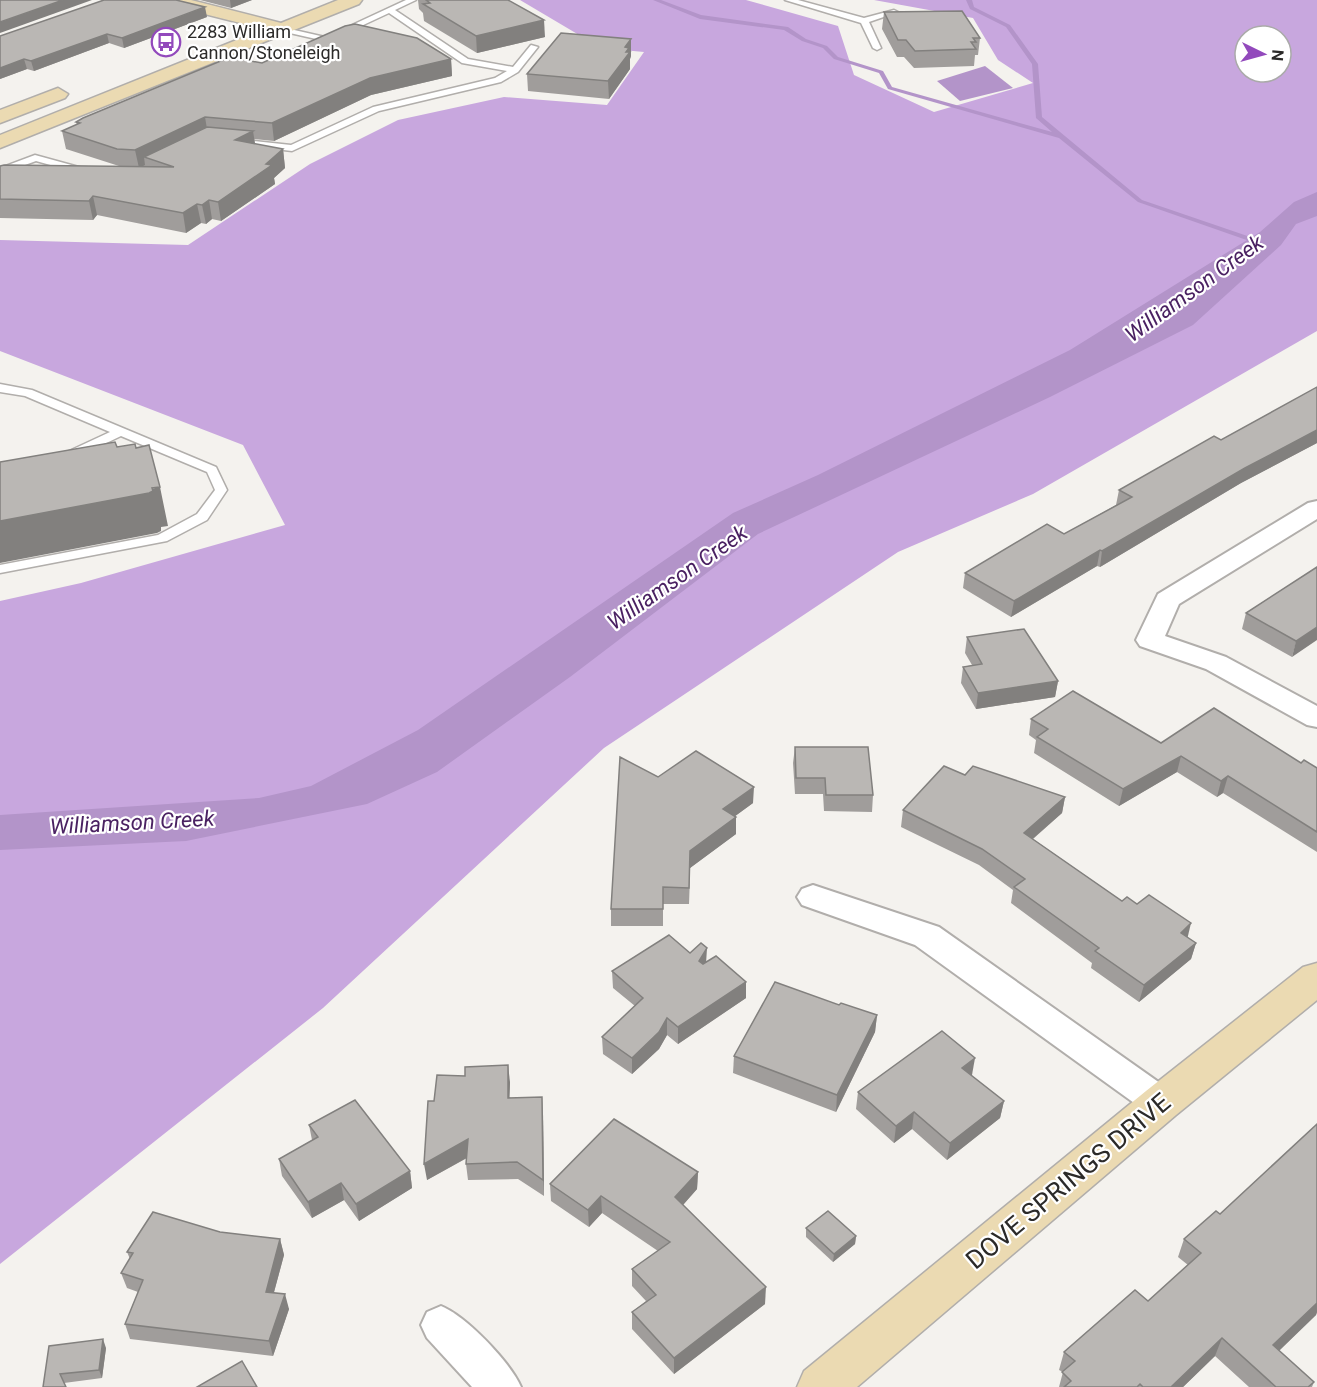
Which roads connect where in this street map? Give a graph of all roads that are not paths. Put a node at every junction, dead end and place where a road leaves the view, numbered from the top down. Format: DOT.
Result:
graph roads {
  1 [pos="171,0"];
  2 [pos="353,0"];
  3 [pos="412,0"];
  4 [pos="789,0"];
  5 [pos="273,10"];
  6 [pos="391,11"];
  7 [pos="894,12"];
  8 [pos="248,20"];
  9 [pos="864,21"];
  10 [pos="284,29"];
  11 [pos="221,30"];
  12 [pos="325,39"];
  13 [pos="305,47"];
  14 [pos="534,47"];
  15 [pos="877,48"];
  16 [pos="514,70"];
  17 [pos="74,88"];
  18 [pos="0,117"];
  19 [pos="221,141"];
  20 [pos="0,142"];
  21 [pos="0,171"];
  22 [pos="89,171"];
  23 [pos="0,388"];
  24 [pos="120,432"];
  25 [pos="58,458"];
  26 [pos="1317,508"];
  27 [pos="0,569"];
  28 [pos="1317,718"];
  29 [pos="813,897"];
  30 [pos="1317,978"];
  31 [pos="1161,1103"];
  32 [pos="441,1325"];
  33 [pos="500,1387"];
  34 [pos="821,1387"];
  1 -- 8 [label="main road"];
  2 -- 10 [label="main road"];
  3 -- 6 [label="lane"];
  4 -- 9 [label="lane"];
  5 -- 8 [label="main road"];
  6 -- 12 [label="lane"];
  6 -- 16 [label="lane"];
  7 -- 9 [label="lane"];
  8 -- 10 [label="main road"];
  8 -- 11 [label="main road"];
  9 -- 15 [label="lane"];
  10 -- 12 [label="lane"];
  10 -- 20 [label="main road"];
  12 -- 13 [label="lane"];
  14 -- 16 [label="lane"];
  16 -- 19 [label="lane"];
  17 -- 18 [label="main road"];
  21 -- 22 [label="lane"];
  23 -- 24 [label="lane"];
  24 -- 25 [label="lane"];
  24 -- 27 [label="lane"];
  26 -- 28 [label="street"];
  29 -- 31 [label="street"];
  30 -- 31 [label="main road, DOVE SPRINGS DRIVE"];
  31 -- 34 [label="main road, DOVE SPRINGS DRIVE"];
  32 -- 33 [label="street"];
}
